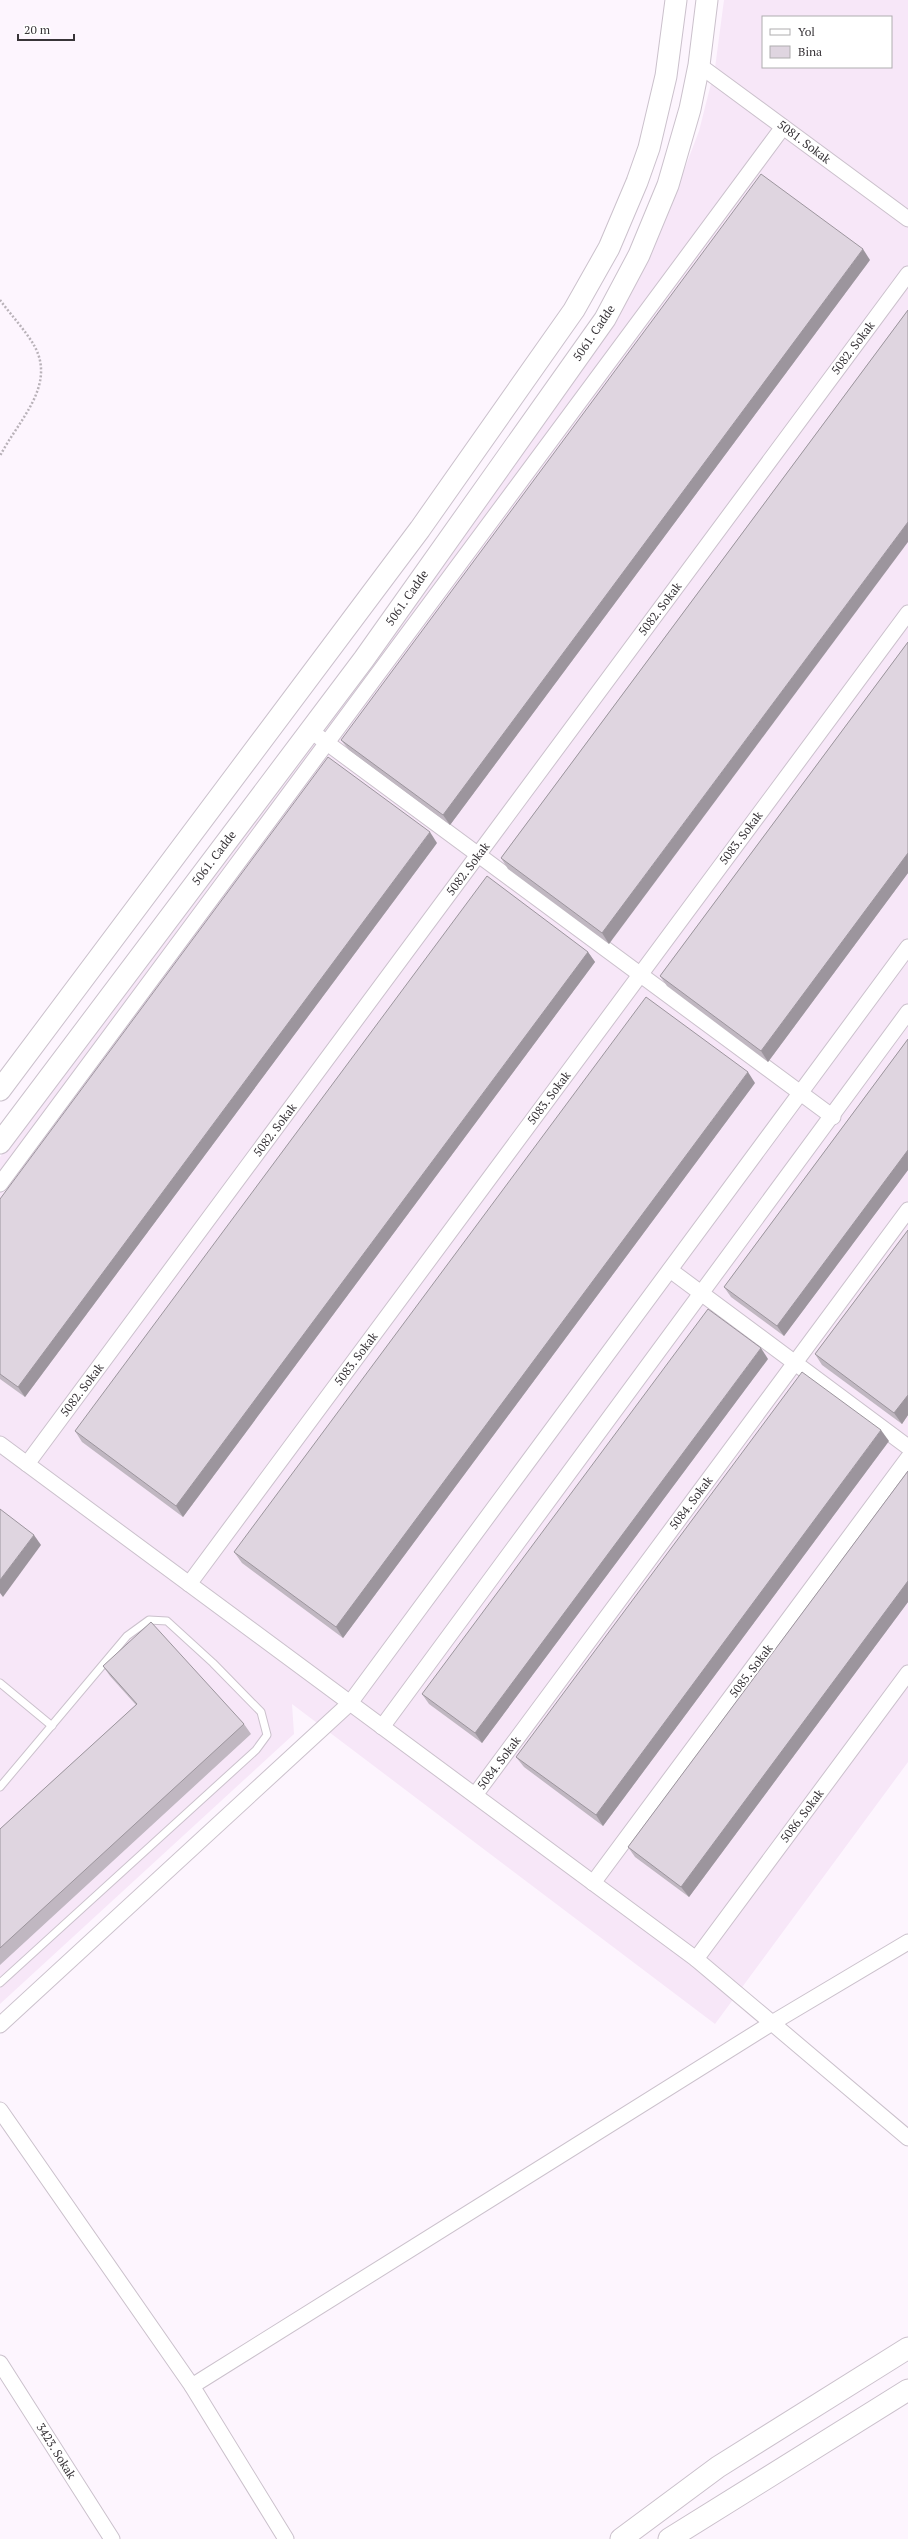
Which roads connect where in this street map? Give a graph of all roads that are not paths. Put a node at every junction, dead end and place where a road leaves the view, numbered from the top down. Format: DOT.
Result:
graph roads {
  1 [pos="676,0"];
  2 [pos="707,0"];
  3 [pos="699,65"];
  4 [pos="783,127"];
  5 [pos="908,219"];
  6 [pos="908,274"];
  7 [pos="908,613"];
  8 [pos="310,730"];
  9 [pos="327,743"];
  10 [pos="478,855"];
  11 [pos="908,947"];
  12 [pos="640,975"];
  13 [pos="908,1012"];
  14 [pos="0,1090"];
  15 [pos="800,1094"];
  16 [pos="833,1117"];
  17 [pos="0,1142"];
  18 [pos="0,1184"];
  19 [pos="908,1210"];
  20 [pos="670,1270"];
  21 [pos="702,1294"];
  22 [pos="795,1363"];
  23 [pos="0,1444"];
  24 [pos="908,1447"];
  25 [pos="908,1458"];
  26 [pos="27,1464"];
  27 [pos="189,1584"];
  28 [pos="908,1672"];
  29 [pos="0,1683"];
  30 [pos="350,1703"];
  31 [pos="52,1726"];
  32 [pos="382,1727"];
  33 [pos="0,1787"];
  34 [pos="474,1795"];
  35 [pos="594,1884"];
  36 [pos="908,1942"];
  37 [pos="696,1959"];
  38 [pos="0,1983"];
  39 [pos="772,2023"];
  40 [pos="0,2025"];
  41 [pos="0,2110"];
  42 [pos="908,2138"];
  43 [pos="908,2348"];
  44 [pos="0,2362"];
  45 [pos="192,2386"];
  46 [pos="908,2390"];
  47 [pos="112,2539"];
  48 [pos="286,2539"];
  49 [pos="621,2539"];
  50 [pos="669,2539"];
  1 -- 14 [label="street"];
  2 -- 3 [label="street, 5061. Cadde"];
  3 -- 4 [label="street, 5081. Sokak"];
  3 -- 8 [label="street, 5061. Cadde"];
  4 -- 5 [label="street, 5081. Sokak"];
  4 -- 9 [label="street"];
  6 -- 10 [label="street, 5082. Sokak"];
  7 -- 12 [label="street, 5083. Sokak"];
  8 -- 9 [label="street"];
  8 -- 17 [label="street, 5061. Cadde"];
  9 -- 10 [label="street"];
  9 -- 18 [label="street"];
  10 -- 12 [label="street"];
  10 -- 26 [label="street, 5082. Sokak"];
  11 -- 15 [label="street"];
  12 -- 15 [label="street"];
  12 -- 27 [label="street, 5083. Sokak"];
  13 -- 16 [label="street"];
  15 -- 16 [label="street"];
  15 -- 20 [label="street"];
  16 -- 21 [label="street"];
  19 -- 22 [label="street, 5084. Sokak"];
  20 -- 21 [label="street"];
  20 -- 30 [label="street"];
  21 -- 22 [label="street"];
  21 -- 32 [label="street"];
  22 -- 24 [label="street"];
  22 -- 34 [label="street, 5084. Sokak"];
  23 -- 26 [label="street"];
  25 -- 35 [label="street, 5085. Sokak"];
  26 -- 27 [label="street"];
  27 -- 30 [label="street"];
  28 -- 37 [label="street, 5086. Sokak"];
  29 -- 31 [label="lane"];
  30 -- 32 [label="street"];
  30 -- 40 [label="street"];
  31 -- 33 [label="lane"];
  31 -- 38 [label="lane"];
  32 -- 34 [label="street"];
  34 -- 35 [label="street"];
  35 -- 37 [label="street"];
  36 -- 39 [label="street"];
  37 -- 39 [label="street"];
  39 -- 42 [label="street"];
  39 -- 45 [label="street"];
  41 -- 45 [label="street"];
  43 -- 49 [label="street"];
  44 -- 47 [label="street, 3423. Sokak"];
  45 -- 48 [label="street"];
  46 -- 50 [label="street"];
}
